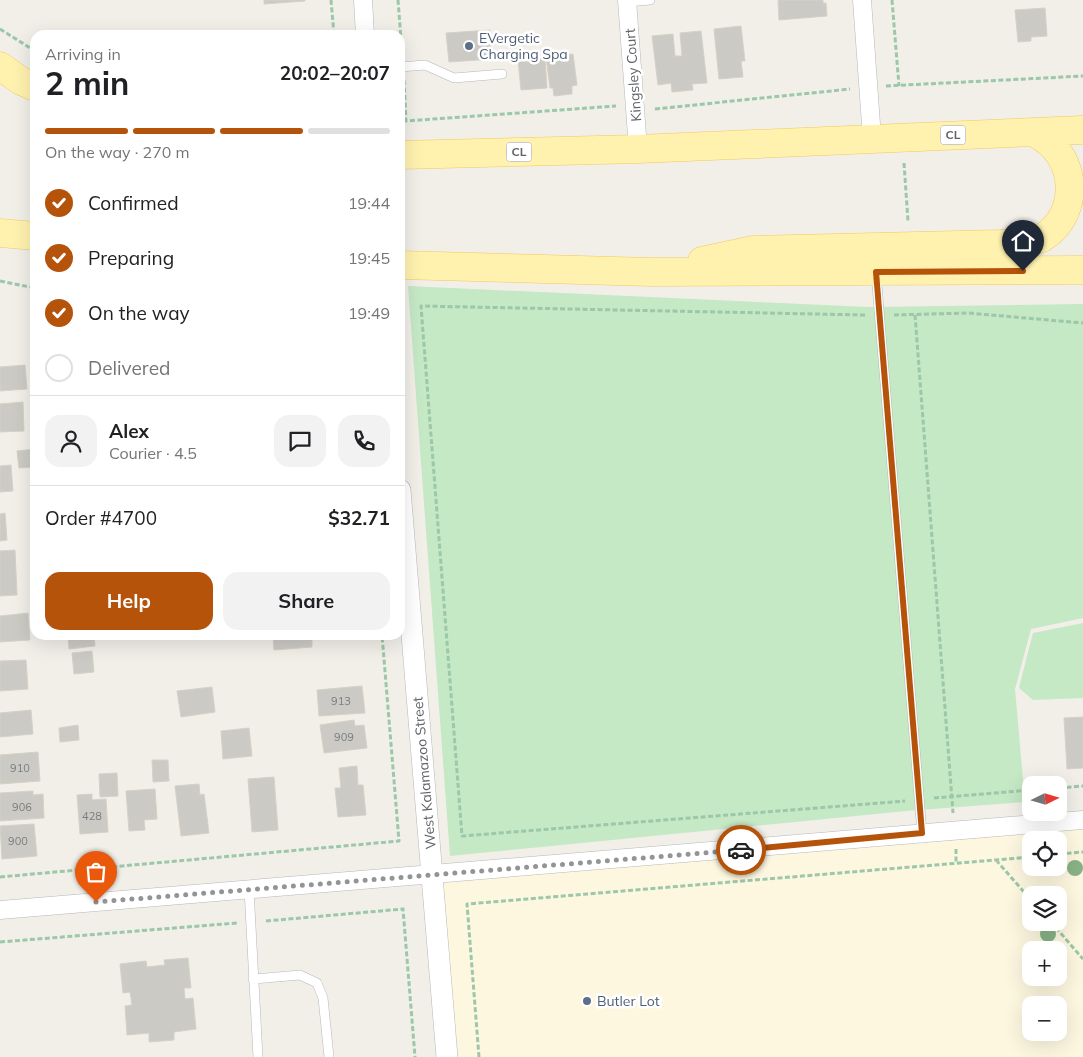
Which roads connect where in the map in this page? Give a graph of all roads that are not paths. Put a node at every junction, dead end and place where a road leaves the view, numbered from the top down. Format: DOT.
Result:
graph roads {
  1 [pos="363,0"];
  2 [pos="650,0"];
  3 [pos="862,0"];
  4 [pos="627,1"];
  5 [pos="365,30"];
  6 [pos="405,67"];
  7 [pos="502,74"];
  8 [pos="1083,130"];
  9 [pos="1034,132"];
  10 [pos="872,138"];
  11 [pos="638,149"];
  12 [pos="405,155"];
  13 [pos="0,233"];
  14 [pos="30,236"];
  15 [pos="405,264"];
  16 [pos="1083,270"];
  17 [pos="651,272"];
  18 [pos="876,272"];
  19 [pos="405,550"];
  20 [pos="1083,820"];
  21 [pos="922,833"];
  22 [pos="432,875"];
  23 [pos="250,890"];
  24 [pos="0,910"];
  25 [pos="253,979"];
  26 [pos="258,1057"];
  27 [pos="329,1057"];
  28 [pos="447,1057"];
  1 -- 5 [label="street"];
  2 -- 4 [label="lane"];
  3 -- 10 [label="street"];
  4 -- 11 [label="street, Kingsley Court"];
  6 -- 7 [label="lane"];
  8 -- 9 [label="main road, CL"];
  9 -- 10 [label="main road, CL"];
  9 -- 17 [label="main road"];
  10 -- 11 [label="main road, CL"];
  11 -- 12 [label="main road, CL"];
  13 -- 14 [label="main road"];
  15 -- 17 [label="main road"];
  16 -- 18 [label="main road"];
  17 -- 18 [label="main road"];
  18 -- 21 [label="lane"];
  19 -- 22 [label="street, West Kalamazoo Street"];
  20 -- 21 [label="street"];
  21 -- 22 [label="street"];
  22 -- 23 [label="street"];
  22 -- 28 [label="street, West Kalamazoo Street"];
  23 -- 24 [label="street"];
  23 -- 25 [label="lane"];
  25 -- 26 [label="lane"];
  25 -- 27 [label="lane"];
}
